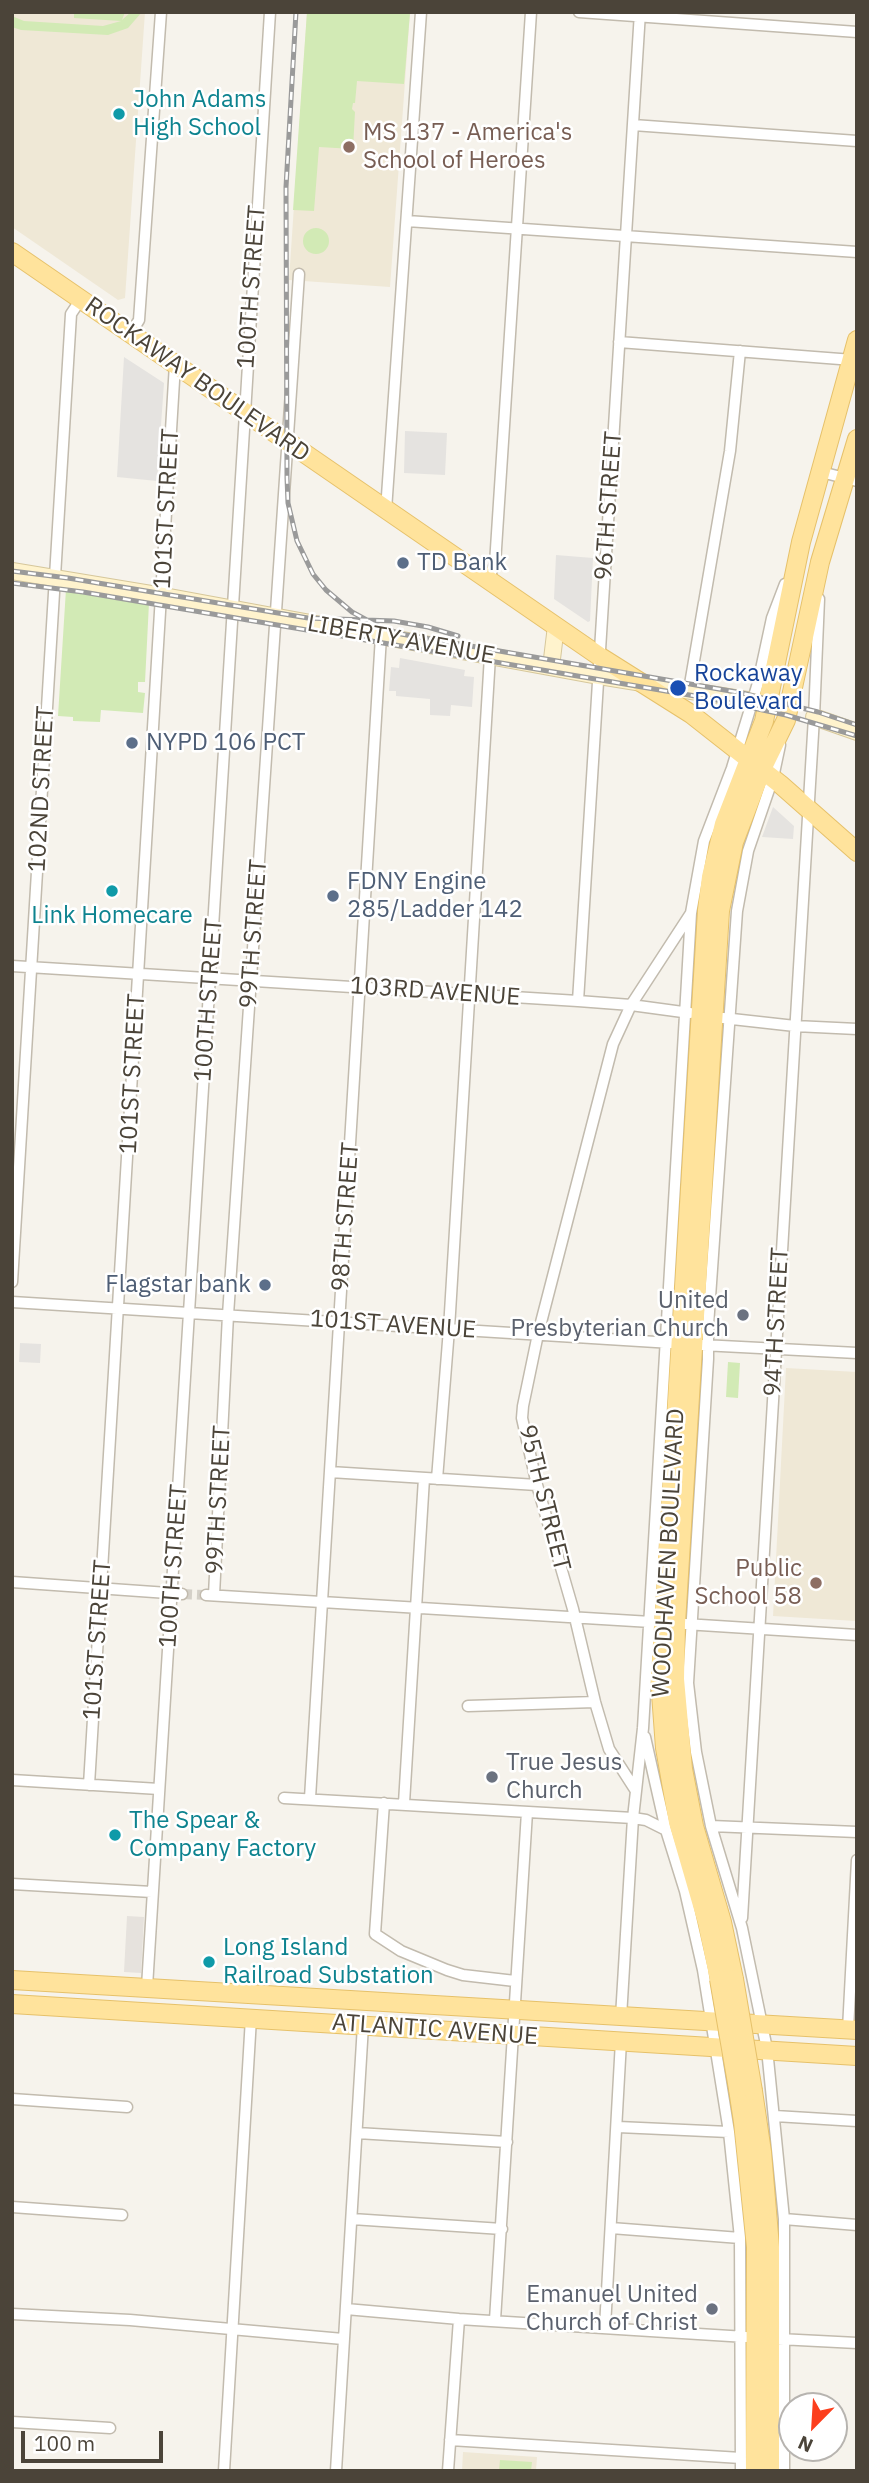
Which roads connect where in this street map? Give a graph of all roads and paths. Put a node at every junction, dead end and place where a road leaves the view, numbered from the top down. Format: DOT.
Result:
graph roads {
  1 [pos="161,12"];
  2 [pos="271,12"];
  3 [pos="421,12"];
  4 [pos="530,12"];
  5 [pos="579,12"];
  6 [pos="640,14"];
  7 [pos="857,32"];
  8 [pos="633,125"];
  9 [pos="857,141"];
  10 [pos="407,221"];
  11 [pos="516,228"];
  12 [pos="626,236"];
  13 [pos="12,252"];
  14 [pos="857,252"];
  15 [pos="299,274"];
  16 [pos="81,299"];
  17 [pos="131,334"];
  18 [pos="857,340"];
  19 [pos="619,342"];
  20 [pos="740,351"];
  21 [pos="853,360"];
  22 [pos="175,364"];
  23 [pos="244,412"];
  24 [pos="857,439"];
  25 [pos="288,443"];
  26 [pos="821,472"];
  27 [pos="851,480"];
  28 [pos="386,510"];
  29 [pos="820,562"];
  30 [pos="12,571"];
  31 [pos="54,577"];
  32 [pos="488,579"];
  33 [pos="163,596"];
  34 [pos="235,611"];
  35 [pos="276,618"];
  36 [pos="556,626"];
  37 [pos="381,636"];
  38 [pos="490,656"];
  39 [pos="599,656"];
  40 [pos="551,667"];
  41 [pos="598,676"];
  42 [pos="643,683"];
  43 [pos="689,690"];
  44 [pos="760,702"];
  45 [pos="788,715"];
  46 [pos="814,717"];
  47 [pos="857,732"];
  48 [pos="756,764"];
  49 [pos="808,809"];
  50 [pos="857,852"];
  51 [pos="691,913"];
  52 [pos="12,966"];
  53 [pos="31,967"];
  54 [pos="139,974"];
  55 [pos="211,978"];
  56 [pos="251,981"];
  57 [pos="360,987"];
  58 [pos="469,994"];
  59 [pos="578,1001"];
  60 [pos="632,1005"];
  61 [pos="707,1016"];
  62 [pos="795,1026"];
  63 [pos="857,1030"];
  64 [pos="712,1264"];
  65 [pos="12,1282"];
  66 [pos="12,1302"];
  67 [pos="697,1302"];
  68 [pos="118,1308"];
  69 [pos="190,1313"];
  70 [pos="228,1315"];
  71 [pos="339,1322"];
  72 [pos="449,1329"];
  73 [pos="538,1334"];
  74 [pos="687,1344"];
  75 [pos="775,1348"];
  76 [pos="857,1353"];
  77 [pos="330,1472"];
  78 [pos="424,1478"];
  79 [pos="438,1479"];
  80 [pos="537,1485"];
  81 [pos="670,1507"];
  82 [pos="653,1532"];
  83 [pos="12,1582"];
  84 [pos="101,1589"];
  85 [pos="177,1594"];
  86 [pos="322,1601"];
  87 [pos="417,1607"];
  88 [pos="575,1618"];
  89 [pos="669,1623"];
  90 [pos="758,1628"];
  91 [pos="857,1635"];
  92 [pos="595,1702"];
  93 [pos="468,1706"];
  94 [pos="643,1728"];
  95 [pos="12,1780"];
  96 [pos="89,1785"];
  97 [pos="159,1789"];
  98 [pos="636,1791"];
  99 [pos="284,1798"];
  100 [pos="310,1798"];
  101 [pos="384,1803"];
  102 [pos="404,1803"];
  103 [pos="527,1812"];
  104 [pos="633,1818"];
  105 [pos="711,1826"];
  106 [pos="746,1826"];
  107 [pos="666,1829"];
  108 [pos="857,1832"];
  109 [pos="857,1860"];
  110 [pos="12,1884"];
  111 [pos="152,1892"];
  112 [pos="742,1927"];
  113 [pos="12,1980"];
  114 [pos="515,1981"];
  115 [pos="147,1987"];
  116 [pos="12,2004"];
  117 [pos="515,2011"];
  118 [pos="621,2017"];
  119 [pos="251,2018"];
  120 [pos="710,2020"];
  121 [pos="761,2024"];
  122 [pos="363,2025"];
  123 [pos="852,2030"];
  124 [pos="514,2035"];
  125 [pos="621,2041"];
  126 [pos="716,2046"];
  127 [pos="767,2049"];
  128 [pos="857,2056"];
  129 [pos="12,2099"];
  130 [pos="127,2107"];
  131 [pos="775,2116"];
  132 [pos="857,2121"];
  133 [pos="618,2127"];
  134 [pos="729,2132"];
  135 [pos="357,2133"];
  136 [pos="507,2142"];
  137 [pos="12,2207"];
  138 [pos="121,2215"];
  139 [pos="352,2219"];
  140 [pos="784,2219"];
  141 [pos="857,2225"];
  142 [pos="611,2228"];
  143 [pos="502,2229"];
  144 [pos="740,2238"];
  145 [pos="346,2309"];
  146 [pos="12,2314"];
  147 [pos="459,2319"];
  148 [pos="495,2320"];
  149 [pos="606,2327"];
  150 [pos="233,2328"];
  151 [pos="764,2338"];
  152 [pos="343,2339"];
  153 [pos="857,2343"];
  154 [pos="12,2423"];
  155 [pos="110,2428"];
  156 [pos="450,2440"];
  157 [pos="741,2458"];
  158 [pos="224,2471"];
  159 [pos="336,2471"];
  160 [pos="448,2471"];
  161 [pos="741,2471"];
  162 [pos="755,2471"];
  163 [pos="770,2471"];
  164 [pos="785,2471"];
  1 -- 17 [label="street"];
  2 -- 23 [label="street, 100TH STREET"];
  3 -- 10 [label="street"];
  4 -- 11 [label="street"];
  5 -- 6 [label="street"];
  6 -- 7 [label="street"];
  6 -- 8 [label="street, 96TH STREET"];
  8 -- 9 [label="street"];
  8 -- 12 [label="street, 96TH STREET"];
  10 -- 11 [label="street"];
  10 -- 28 [label="street"];
  11 -- 12 [label="street"];
  11 -- 32 [label="street"];
  12 -- 14 [label="street"];
  12 -- 19 [label="street, 96TH STREET"];
  13 -- 16 [label="main road, ROCKAWAY BOULEVARD"];
  15 -- 25 [label="street, 99TH STREET"];
  16 -- 17 [label="main road, ROCKAWAY BOULEVARD"];
  16 -- 31 [label="street, 102ND STREET"];
  17 -- 22 [label="main road, ROCKAWAY BOULEVARD"];
  18 -- 21 [label="main road"];
  19 -- 20 [label="street"];
  19 -- 39 [label="street, 96TH STREET"];
  20 -- 21 [label="street"];
  20 -- 43 [label="street"];
  21 -- 26 [label="main road"];
  22 -- 23 [label="main road, ROCKAWAY BOULEVARD"];
  22 -- 33 [label="street, 101ST STREET"];
  23 -- 25 [label="main road, ROCKAWAY BOULEVARD"];
  23 -- 34 [label="street, 100TH STREET"];
  24 -- 27 [label="main road"];
  25 -- 28 [label="main road, ROCKAWAY BOULEVARD"];
  25 -- 35 [label="street, 99TH STREET"];
  26 -- 27 [label="street"];
  26 -- 44 [label="main road"];
  27 -- 29 [label="main road"];
  28 -- 32 [label="main road, ROCKAWAY BOULEVARD"];
  29 -- 45 [label="main road"];
  29 -- 46 [label="street, 94TH STREET"];
  30 -- 31 [label="street, LIBERTY AVENUE"];
  31 -- 33 [label="street, LIBERTY AVENUE"];
  31 -- 53 [label="street, 102ND STREET"];
  32 -- 36 [label="main road, ROCKAWAY BOULEVARD"];
  33 -- 34 [label="street, LIBERTY AVENUE"];
  33 -- 54 [label="street, 101ST STREET"];
  34 -- 35 [label="street, LIBERTY AVENUE"];
  34 -- 55 [label="street, 100TH STREET"];
  35 -- 37 [label="street, LIBERTY AVENUE"];
  35 -- 56 [label="street, 99TH STREET"];
  36 -- 39 [label="main road, ROCKAWAY BOULEVARD"];
  36 -- 40 [label="street"];
  37 -- 38 [label="street, LIBERTY AVENUE"];
  37 -- 57 [label="street, 98TH STREET"];
  38 -- 40 [label="street, LIBERTY AVENUE"];
  38 -- 58 [label="street"];
  39 -- 41 [label="street, 96TH STREET"];
  39 -- 42 [label="main road, ROCKAWAY BOULEVARD"];
  40 -- 41 [label="street, LIBERTY AVENUE"];
  41 -- 42 [label="street, LIBERTY AVENUE"];
  41 -- 59 [label="street, 96TH STREET"];
  42 -- 43 [label="street, LIBERTY AVENUE"];
  42 -- 48 [label="main road, ROCKAWAY BOULEVARD"];
  43 -- 44 [label="street, LIBERTY AVENUE"];
  44 -- 45 [label="street, LIBERTY AVENUE"];
  44 -- 48 [label="main road"];
  45 -- 48 [label="main road"];
  46 -- 47 [label="street"];
  46 -- 49 [label="street, 94TH STREET"];
  48 -- 49 [label="main road, ROCKAWAY BOULEVARD"];
  48 -- 51 [label="street, WOODHAVEN BOULEVARD"];
  48 -- 61 [label="street, WOODHAVEN BOULEVARD"];
  48 -- 61 [label="main road, WOODHAVEN BOULEVARD"];
  49 -- 50 [label="main road, ROCKAWAY BOULEVARD"];
  49 -- 62 [label="street, 94TH STREET"];
  51 -- 60 [label="street, 95TH STREET"];
  51 -- 61 [label="street, WOODHAVEN BOULEVARD"];
  52 -- 53 [label="street, 103RD AVENUE"];
  53 -- 54 [label="street, 103RD AVENUE"];
  53 -- 65 [label="street, 102ND STREET"];
  54 -- 55 [label="street, 103RD AVENUE"];
  54 -- 68 [label="street, 101ST STREET"];
  55 -- 56 [label="street, 103RD AVENUE"];
  55 -- 69 [label="street, 100TH STREET"];
  56 -- 57 [label="street, 103RD AVENUE"];
  56 -- 70 [label="street, 99TH STREET"];
  57 -- 58 [label="street, 103RD AVENUE"];
  57 -- 71 [label="street, 98TH STREET"];
  58 -- 59 [label="street, 103RD AVENUE"];
  58 -- 72 [label="street"];
  59 -- 60 [label="street, 103RD AVENUE"];
  60 -- 61 [label="street, 103RD AVENUE"];
  60 -- 73 [label="street, 95TH STREET"];
  61 -- 62 [label="street, 103RD AVENUE"];
  61 -- 64 [label="street, WOODHAVEN BOULEVARD"];
  61 -- 67 [label="main road, WOODHAVEN BOULEVARD"];
  61 -- 74 [label="main road, WOODHAVEN BOULEVARD"];
  62 -- 63 [label="street, 103RD AVENUE"];
  62 -- 75 [label="street, 94TH STREET"];
  64 -- 67 [label="main road"];
  64 -- 74 [label="street, WOODHAVEN BOULEVARD"];
  66 -- 68 [label="street, 101ST AVENUE"];
  67 -- 74 [label="main road, WOODHAVEN BOULEVARD"];
  68 -- 69 [label="street, 101ST AVENUE"];
  68 -- 84 [label="street, 101ST STREET"];
  69 -- 70 [label="street, 101ST AVENUE"];
  69 -- 85 [label="street, 100TH STREET"];
  70 -- 71 [label="street, 101ST AVENUE"];
  70 -- 86 [label="street, 99TH STREET"];
  71 -- 72 [label="street, 101ST AVENUE"];
  71 -- 77 [label="street, 98TH STREET"];
  72 -- 73 [label="street, 101ST AVENUE"];
  72 -- 79 [label="street"];
  73 -- 74 [label="street, 101ST AVENUE"];
  73 -- 80 [label="street, 95TH STREET"];
  74 -- 75 [label="street, 101ST AVENUE"];
  74 -- 81 [label="main road, WOODHAVEN BOULEVARD"];
  74 -- 82 [label="street, WOODHAVEN BOULEVARD"];
  74 -- 89 [label="main road, WOODHAVEN BOULEVARD"];
  75 -- 76 [label="street, 101ST AVENUE"];
  75 -- 90 [label="street, 94TH STREET"];
  77 -- 78 [label="street"];
  77 -- 86 [label="street, 98TH STREET"];
  78 -- 79 [label="street"];
  78 -- 87 [label="street"];
  79 -- 80 [label="street"];
  80 -- 88 [label="street, 95TH STREET"];
  81 -- 82 [label="main road"];
  81 -- 89 [label="main road, WOODHAVEN BOULEVARD"];
  82 -- 89 [label="street, WOODHAVEN BOULEVARD"];
  83 -- 84 [label="street"];
  84 -- 85 [label="street"];
  84 -- 96 [label="street, 101ST STREET"];
  85 -- 97 [label="street, 100TH STREET"];
  86 -- 87 [label="street"];
  86 -- 100 [label="street, 98TH STREET"];
  87 -- 88 [label="street"];
  87 -- 102 [label="street"];
  88 -- 89 [label="street"];
  88 -- 92 [label="street, 95TH STREET"];
  89 -- 90 [label="street"];
  89 -- 94 [label="street, WOODHAVEN BOULEVARD"];
  89 -- 105 [label="street, WOODHAVEN BOULEVARD"];
  89 -- 151 [label="main road, WOODHAVEN BOULEVARD, bridge"];
  90 -- 91 [label="street"];
  90 -- 106 [label="street, 94TH STREET"];
  92 -- 93 [label="street"];
  92 -- 98 [label="street, 95TH STREET"];
  94 -- 98 [label="street, WOODHAVEN BOULEVARD"];
  94 -- 107 [label="street, WOODHAVEN BOULEVARD"];
  95 -- 96 [label="street"];
  96 -- 97 [label="street"];
  97 -- 111 [label="street, 100TH STREET"];
  98 -- 104 [label="street"];
  99 -- 100 [label="street"];
  100 -- 101 [label="street"];
  101 -- 102 [label="street"];
  101 -- 114 [label="street"];
  102 -- 103 [label="street"];
  103 -- 104 [label="street"];
  103 -- 114 [label="street"];
  104 -- 107 [label="street"];
  104 -- 118 [label="street"];
  105 -- 106 [label="street"];
  105 -- 112 [label="street, WOODHAVEN BOULEVARD"];
  106 -- 108 [label="street"];
  106 -- 112 [label="street, 94TH STREET"];
  107 -- 120 [label="street, WOODHAVEN BOULEVARD"];
  109 -- 123 [label="street"];
  110 -- 111 [label="street"];
  111 -- 115 [label="street, 100TH STREET"];
  112 -- 121 [label="street, WOODHAVEN BOULEVARD"];
  113 -- 115 [label="main road, ATLANTIC AVENUE"];
  114 -- 117 [label="street"];
  115 -- 117 [label="main road, ATLANTIC AVENUE"];
  116 -- 119 [label="main road, ATLANTIC AVENUE"];
  117 -- 118 [label="main road, ATLANTIC AVENUE"];
  117 -- 124 [label="street"];
  118 -- 120 [label="main road, ATLANTIC AVENUE"];
  119 -- 122 [label="main road, ATLANTIC AVENUE"];
  119 -- 150 [label="street"];
  120 -- 121 [label="main road, ATLANTIC AVENUE"];
  120 -- 126 [label="street, WOODHAVEN BOULEVARD"];
  121 -- 123 [label="main road, ATLANTIC AVENUE"];
  121 -- 127 [label="street, WOODHAVEN BOULEVARD"];
  122 -- 124 [label="main road, ATLANTIC AVENUE"];
  122 -- 135 [label="street"];
  124 -- 125 [label="main road, ATLANTIC AVENUE"];
  124 -- 136 [label="street"];
  125 -- 126 [label="main road, ATLANTIC AVENUE"];
  125 -- 133 [label="street"];
  126 -- 127 [label="main road, ATLANTIC AVENUE"];
  126 -- 134 [label="street, WOODHAVEN BOULEVARD"];
  127 -- 128 [label="main road, ATLANTIC AVENUE"];
  127 -- 131 [label="street, WOODHAVEN BOULEVARD"];
  129 -- 130 [label="street"];
  131 -- 132 [label="street"];
  131 -- 140 [label="street, WOODHAVEN BOULEVARD"];
  133 -- 134 [label="street"];
  133 -- 142 [label="street"];
  134 -- 144 [label="street, WOODHAVEN BOULEVARD"];
  135 -- 136 [label="street"];
  135 -- 139 [label="street"];
  136 -- 143 [label="street"];
  137 -- 138 [label="street"];
  139 -- 143 [label="street"];
  139 -- 145 [label="street"];
  140 -- 141 [label="street"];
  140 -- 151 [label="street, WOODHAVEN BOULEVARD"];
  142 -- 144 [label="street"];
  142 -- 149 [label="street"];
  143 -- 148 [label="street"];
  144 -- 151 [label="street, WOODHAVEN BOULEVARD"];
  145 -- 147 [label="street"];
  145 -- 152 [label="street"];
  146 -- 150 [label="street"];
  147 -- 148 [label="street"];
  147 -- 156 [label="street"];
  148 -- 149 [label="street"];
  149 -- 151 [label="street"];
  150 -- 152 [label="street"];
  150 -- 158 [label="street"];
  151 -- 153 [label="street"];
  151 -- 157 [label="street, WOODHAVEN BOULEVARD"];
  151 -- 162 [label="main road, WOODHAVEN BOULEVARD"];
  151 -- 163 [label="main road, WOODHAVEN BOULEVARD"];
  151 -- 164 [label="street, WOODHAVEN BOULEVARD"];
  152 -- 159 [label="street"];
  154 -- 155 [label="street"];
  156 -- 157 [label="street"];
  156 -- 160 [label="street"];
  157 -- 161 [label="street, WOODHAVEN BOULEVARD"];
}
